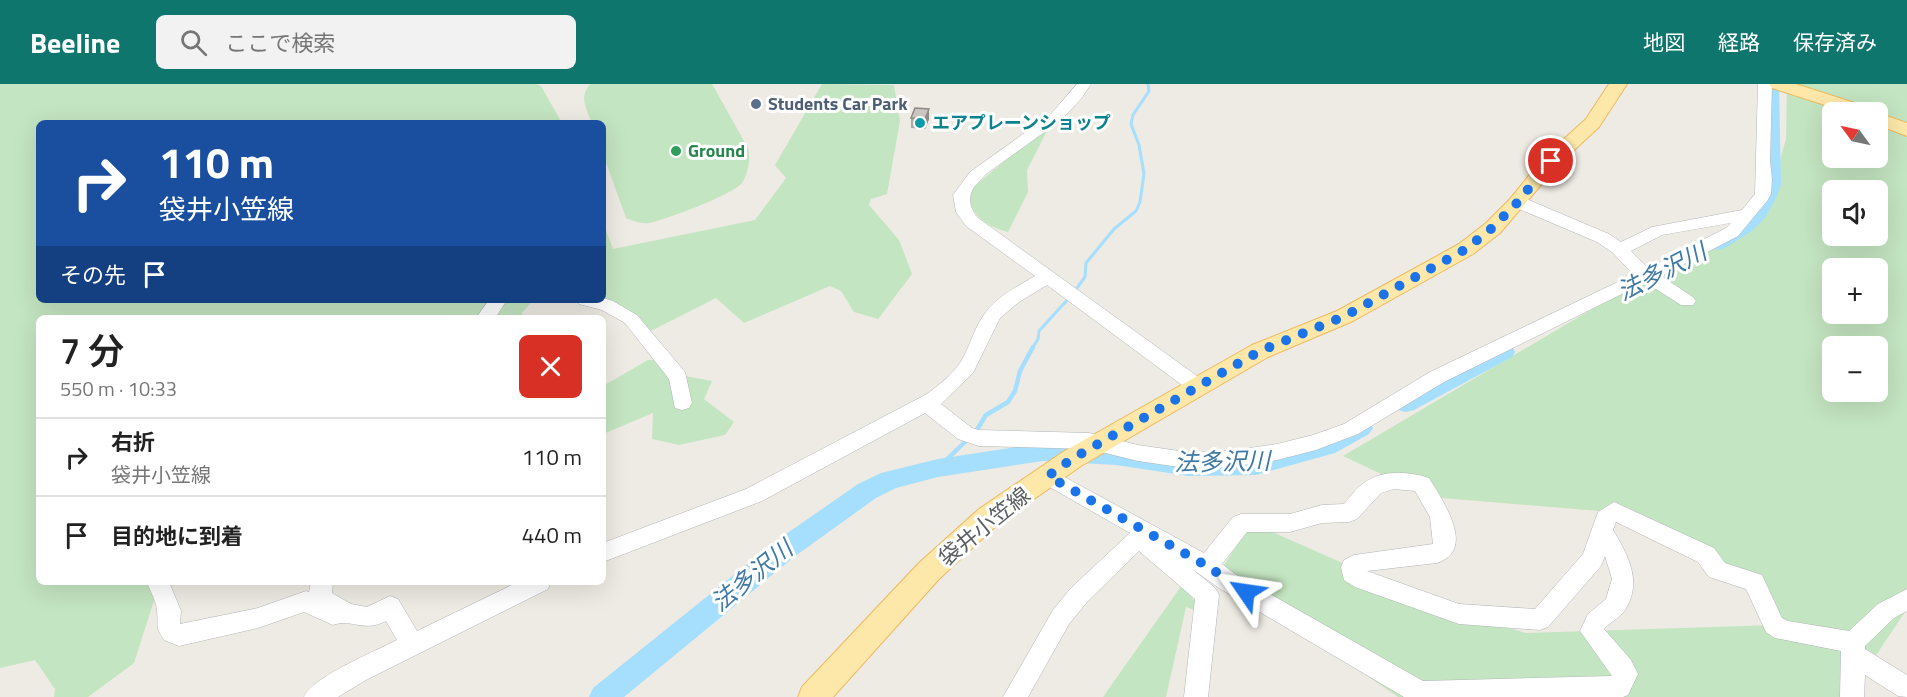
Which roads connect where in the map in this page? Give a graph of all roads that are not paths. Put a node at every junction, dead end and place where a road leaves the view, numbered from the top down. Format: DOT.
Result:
graph roads {
  1 [pos="1084,84"];
  2 [pos="1618,84"];
  3 [pos="1765,84"];
  4 [pos="1779,84"];
  5 [pos="1834,102"];
  6 [pos="1888,122"];
  7 [pos="1907,130"];
  8 [pos="1518,202"];
  9 [pos="1747,213"];
  10 [pos="1701,224"];
  11 [pos="1728,234"];
  12 [pos="1620,250"];
  13 [pos="1643,274"];
  14 [pos="1047,277"];
  15 [pos="1687,301"];
  16 [pos="598,303"];
  17 [pos="1197,386"];
  18 [pos="682,403"];
  19 [pos="926,403"];
  20 [pos="1100,444"];
  21 [pos="1048,476"];
  22 [pos="1602,531"];
  23 [pos="1142,534"];
  24 [pos="606,552"];
  25 [pos="1207,566"];
  26 [pos="159,585"];
  27 [pos="322,585"];
  28 [pos="534,585"];
  29 [pos="1907,599"];
  30 [pos="340,609"];
  31 [pos="413,645"];
  32 [pos="1853,648"];
  33 [pos="1907,688"];
  34 [pos="1200,694"];
  35 [pos="316,697"];
  36 [pos="813,697"];
  37 [pos="1015,697"];
  38 [pos="1852,697"];
  1 -- 14 [label="street"];
  2 -- 8 [label="main road, 袋井小笠線"];
  3 -- 9 [label="street"];
  4 -- 5 [label="main road"];
  6 -- 7 [label="main road"];
  8 -- 12 [label="street"];
  8 -- 17 [label="main road, 袋井小笠線"];
  9 -- 10 [label="street"];
  9 -- 11 [label="street"];
  10 -- 11 [label="street"];
  10 -- 12 [label="street"];
  11 -- 13 [label="street"];
  12 -- 13 [label="street"];
  13 -- 15 [label="street"];
  13 -- 20 [label="street"];
  14 -- 17 [label="street"];
  14 -- 19 [label="street"];
  16 -- 18 [label="street"];
  17 -- 20 [label="main road, 袋井小笠線"];
  19 -- 20 [label="street"];
  19 -- 24 [label="street"];
  20 -- 21 [label="main road, 袋井小笠線"];
  21 -- 23 [label="street"];
  21 -- 36 [label="main road, 袋井小笠線"];
  22 -- 25 [label="street"];
  22 -- 25 [label="street"];
  22 -- 32 [label="street"];
  23 -- 25 [label="street"];
  23 -- 34 [label="street"];
  23 -- 37 [label="street"];
  26 -- 30 [label="street"];
  27 -- 30 [label="street"];
  28 -- 31 [label="street"];
  29 -- 32 [label="street"];
  30 -- 31 [label="street"];
  31 -- 35 [label="street"];
  32 -- 33 [label="street"];
  32 -- 38 [label="street"];
}
